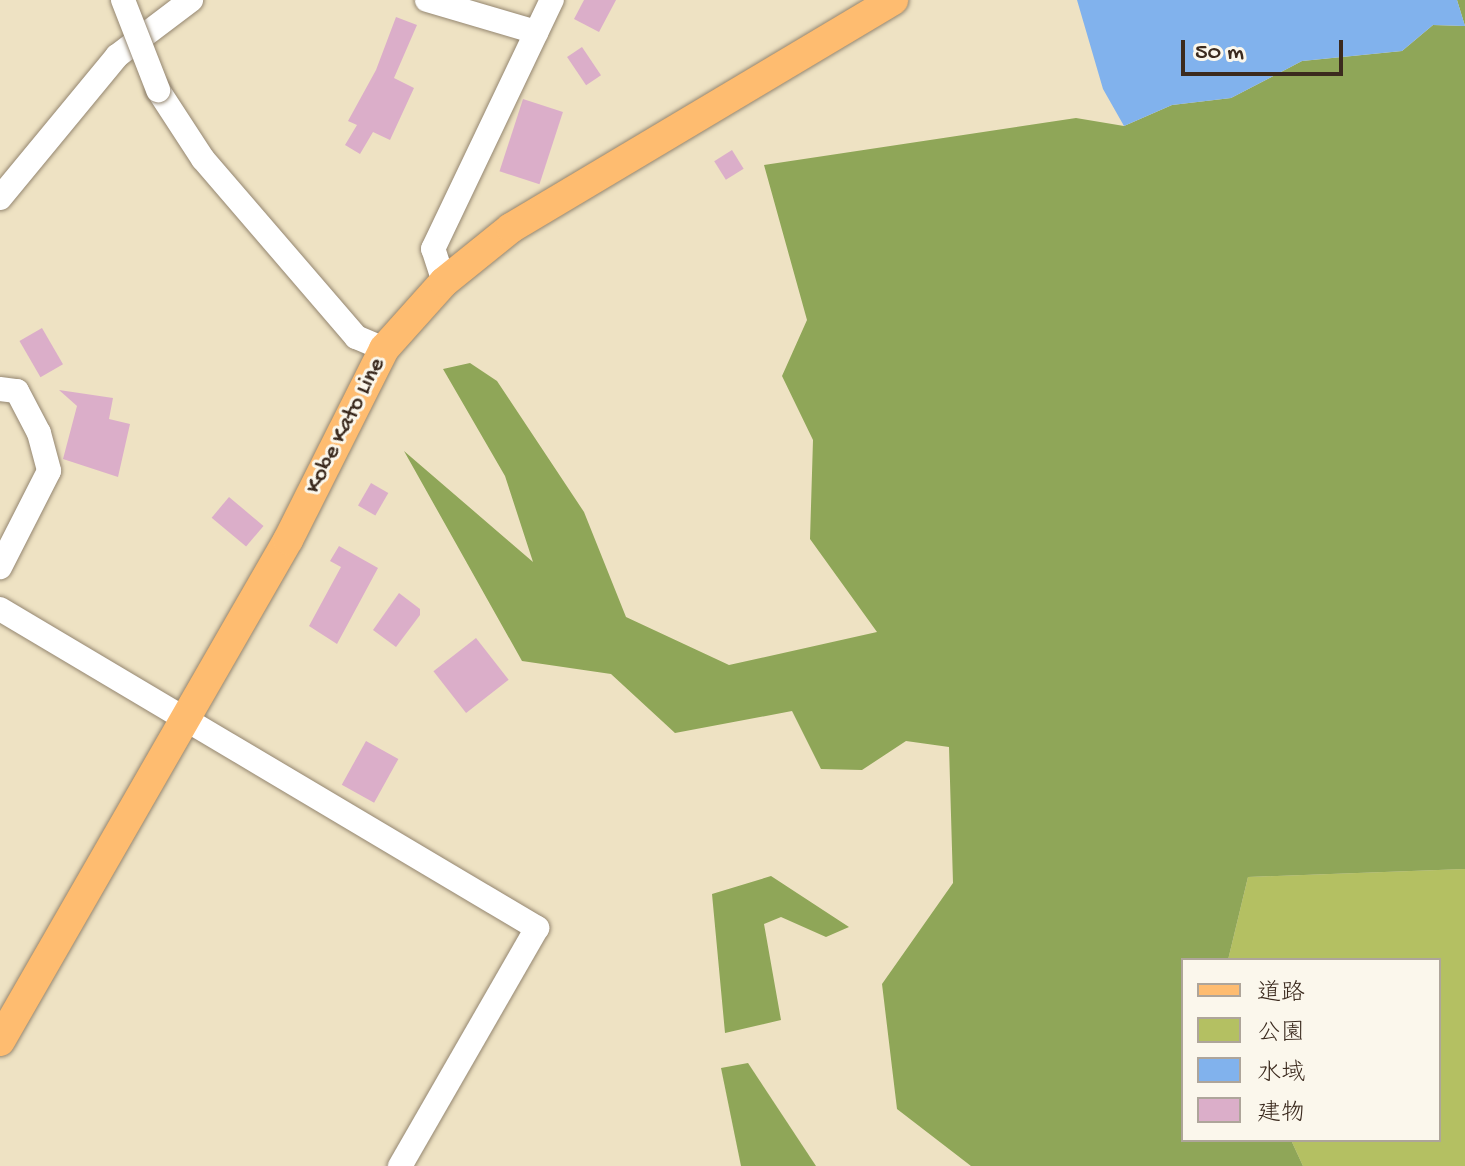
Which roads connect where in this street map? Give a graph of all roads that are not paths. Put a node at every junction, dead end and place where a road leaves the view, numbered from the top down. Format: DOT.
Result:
graph roads {
  1 [pos="123,0"];
  2 [pos="191,0"];
  3 [pos="427,0"];
  4 [pos="552,0"];
  5 [pos="893,0"];
  6 [pos="536,32"];
  7 [pos="0,198"];
  8 [pos="444,282"];
  9 [pos="384,349"];
  10 [pos="0,389"];
  11 [pos="0,567"];
  12 [pos="0,609"];
  13 [pos="184,721"];
  14 [pos="0,1041"];
  15 [pos="400,1166"];
  1 -- 9 [label="street, bridge"];
  2 -- 7 [label="street"];
  3 -- 6 [label="street"];
  4 -- 6 [label="street"];
  5 -- 8 [label="main road, Kobe Kato Line"];
  6 -- 8 [label="street"];
  8 -- 9 [label="main road, Kobe Kato Line"];
  9 -- 13 [label="main road, Kobe Kato Line"];
  10 -- 11 [label="street"];
  12 -- 13 [label="street"];
  13 -- 14 [label="main road, Kobe Kato Line"];
  13 -- 15 [label="street"];
}
